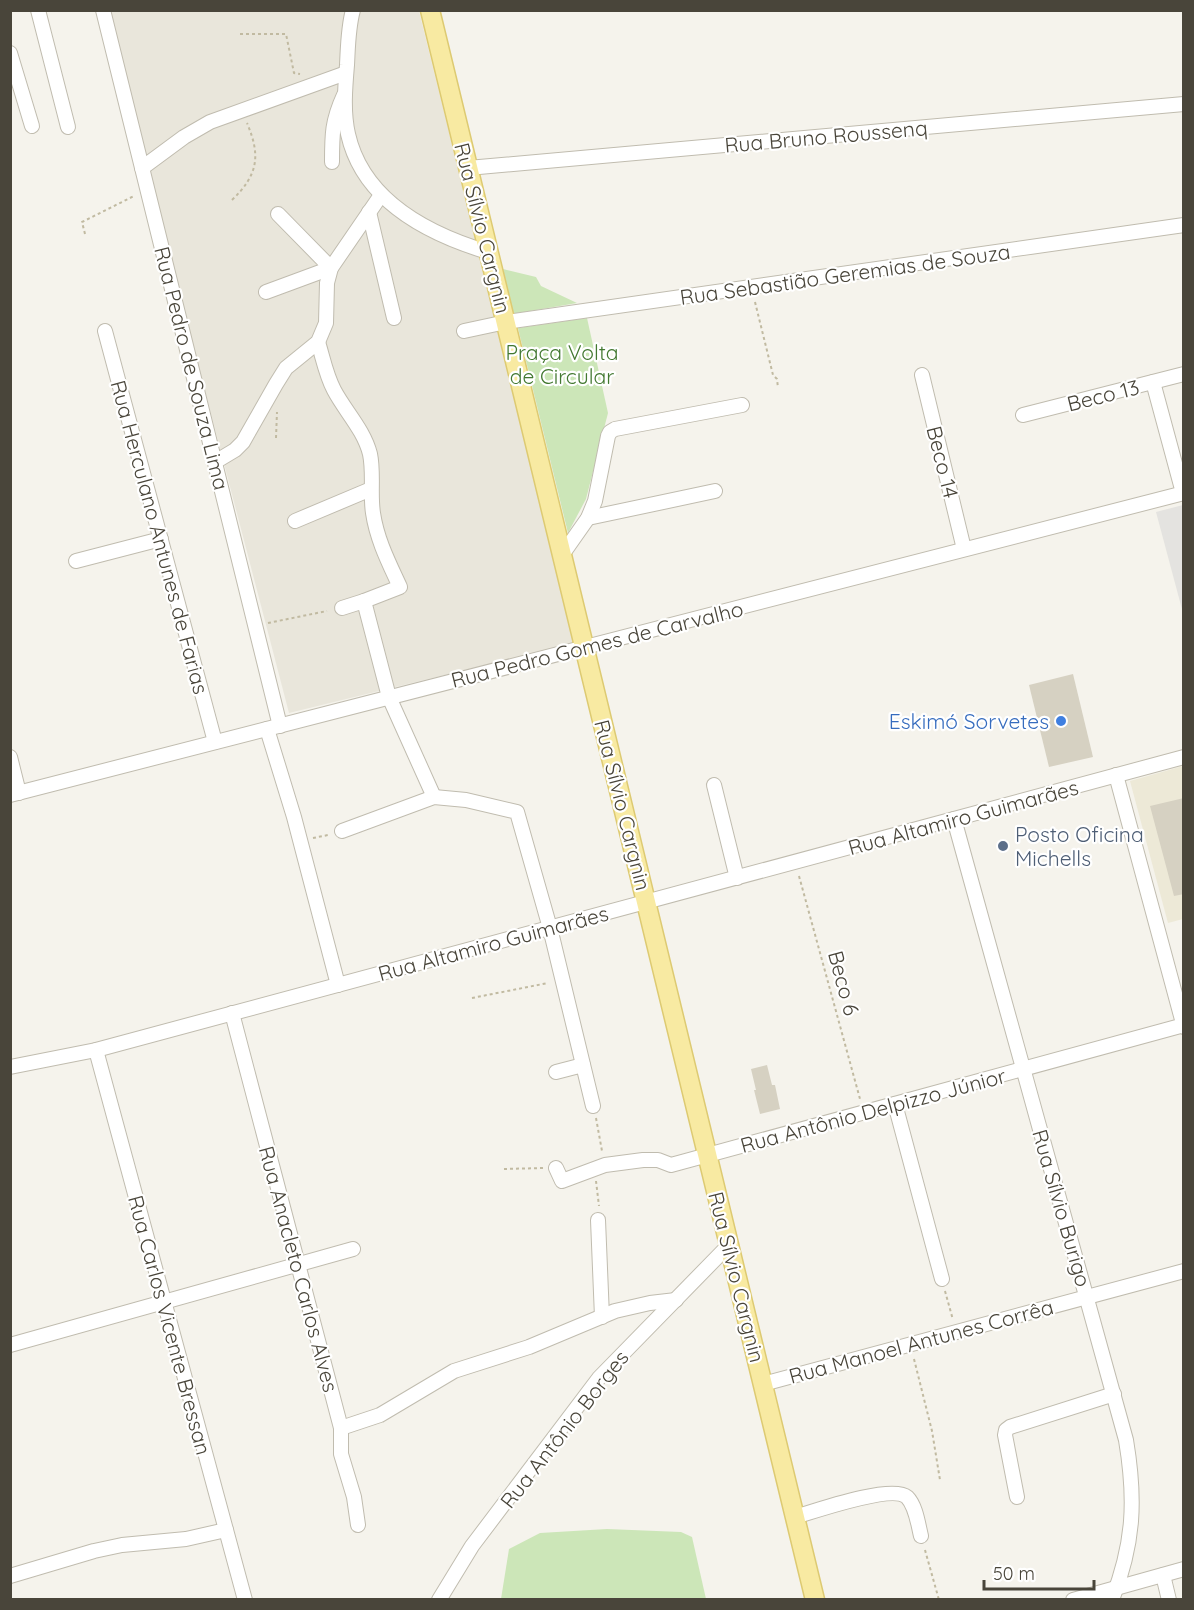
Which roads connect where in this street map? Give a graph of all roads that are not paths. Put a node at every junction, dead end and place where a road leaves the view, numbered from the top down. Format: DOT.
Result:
graph roads {
  1 [pos="38,10"];
  2 [pos="103,10"];
  3 [pos="353,10"];
  4 [pos="430,10"];
  5 [pos="10,53"];
  6 [pos="346,73"];
  7 [pos="345,93"];
  8 [pos="1184,104"];
  9 [pos="32,126"];
  10 [pos="68,127"];
  11 [pos="332,162"];
  12 [pos="142,168"];
  13 [pos="468,168"];
  14 [pos="381,195"];
  15 [pos="369,212"];
  16 [pos="278,214"];
  17 [pos="1184,225"];
  18 [pos="488,252"];
  19 [pos="331,268"];
  20 [pos="266,292"];
  21 [pos="394,318"];
  22 [pos="506,322"];
  23 [pos="105,331"];
  24 [pos="464,331"];
  25 [pos="318,342"];
  26 [pos="1184,374"];
  27 [pos="922,375"];
  28 [pos="1153,382"];
  29 [pos="742,405"];
  30 [pos="1023,415"];
  31 [pos="215,462"];
  32 [pos="371,489"];
  33 [pos="715,491"];
  34 [pos="1183,493"];
  35 [pos="588,518"];
  36 [pos="294,521"];
  37 [pos="161,539"];
  38 [pos="964,549"];
  39 [pos="562,555"];
  40 [pos="76,561"];
  41 [pos="364,602"];
  42 [pos="342,608"];
  43 [pos="584,647"];
  44 [pos="389,697"];
  45 [pos="274,727"];
  46 [pos="215,742"];
  47 [pos="10,757"];
  48 [pos="1184,757"];
  49 [pos="1116,775"];
  50 [pos="714,785"];
  51 [pos="15,794"];
  52 [pos="434,796"];
  53 [pos="954,819"];
  54 [pos="342,831"];
  55 [pos="737,878"];
  56 [pos="646,902"];
  57 [pos="550,928"];
  58 [pos="338,985"];
  59 [pos="232,1013"];
  60 [pos="1183,1026"];
  61 [pos="96,1050"];
  62 [pos="583,1065"];
  63 [pos="10,1067"];
  64 [pos="1023,1069"];
  65 [pos="556,1072"];
  66 [pos="895,1104"];
  67 [pos="593,1106"];
  68 [pos="707,1155"];
  69 [pos="559,1175"];
  70 [pos="598,1220"];
  71 [pos="729,1245"];
  72 [pos="353,1249"];
  73 [pos="298,1264"];
  74 [pos="1184,1271"];
  75 [pos="942,1279"];
  76 [pos="1087,1297"];
  77 [pos="676,1300"];
  78 [pos="164,1302"];
  79 [pos="602,1317"];
  80 [pos="10,1345"];
  81 [pos="763,1384"];
  82 [pos="1114,1394"];
  83 [pos="341,1428"];
  84 [pos="1017,1497"];
  85 [pos="795,1516"];
  86 [pos="358,1525"];
  87 [pos="226,1530"];
  88 [pos="921,1536"];
  89 [pos="1184,1569"];
  90 [pos="1163,1575"];
  91 [pos="10,1576"];
  92 [pos="1114,1594"];
  93 [pos="245,1599"];
  94 [pos="440,1599"];
  95 [pos="815,1599"];
  96 [pos="1073,1599"];
  97 [pos="1169,1599"];
  1 -- 10 [label="street"];
  2 -- 12 [label="street, Rua Pedro de Souza Lima"];
  3 -- 6 [label="street"];
  4 -- 13 [label="main road, Rua Sílvio Cargnin"];
  5 -- 9 [label="street"];
  6 -- 7 [label="street"];
  6 -- 12 [label="street"];
  7 -- 11 [label="street"];
  7 -- 14 [label="street"];
  8 -- 13 [label="street, Rua Bruno Roussenq"];
  12 -- 31 [label="street, Rua Pedro de Souza Lima"];
  13 -- 18 [label="main road, Rua Sílvio Cargnin"];
  14 -- 15 [label="street"];
  14 -- 18 [label="street"];
  15 -- 19 [label="street"];
  15 -- 21 [label="street"];
  16 -- 19 [label="street"];
  17 -- 22 [label="street, Rua Sebastião Geremias de Souza"];
  18 -- 22 [label="main road, Rua Sílvio Cargnin"];
  19 -- 20 [label="street"];
  19 -- 25 [label="street"];
  22 -- 24 [label="street, Rua Sebastião Geremias de Souza"];
  22 -- 39 [label="main road, Rua Sílvio Cargnin"];
  23 -- 37 [label="street, Rua Herculano Antunes de Farias"];
  25 -- 31 [label="street"];
  25 -- 32 [label="street"];
  26 -- 28 [label="street, Beco 13"];
  27 -- 38 [label="street, Beco 14"];
  28 -- 30 [label="street, Beco 13"];
  28 -- 34 [label="street"];
  29 -- 35 [label="street"];
  31 -- 45 [label="street, Rua Pedro de Souza Lima"];
  32 -- 36 [label="street"];
  32 -- 41 [label="street"];
  33 -- 35 [label="street"];
  34 -- 38 [label="street, Rua Pedro Gomes de Carvalho"];
  35 -- 39 [label="street"];
  37 -- 40 [label="street"];
  37 -- 46 [label="street, Rua Herculano Antunes de Farias"];
  38 -- 43 [label="street, Rua Pedro Gomes de Carvalho"];
  39 -- 43 [label="main road, Rua Sílvio Cargnin"];
  41 -- 42 [label="street"];
  41 -- 44 [label="street"];
  43 -- 44 [label="street, Rua Pedro Gomes de Carvalho"];
  43 -- 56 [label="main road, Rua Sílvio Cargnin"];
  44 -- 45 [label="street, Rua Pedro Gomes de Carvalho"];
  44 -- 52 [label="street"];
  45 -- 46 [label="street, Rua Pedro Gomes de Carvalho"];
  45 -- 58 [label="street, Rua Pedro de Souza Lima"];
  46 -- 51 [label="street, Rua Pedro Gomes de Carvalho"];
  47 -- 51 [label="street"];
  48 -- 49 [label="street, Rua Altamiro Guimarães"];
  49 -- 53 [label="street, Rua Altamiro Guimarães"];
  49 -- 60 [label="street"];
  50 -- 55 [label="street"];
  52 -- 54 [label="street"];
  52 -- 57 [label="street"];
  53 -- 55 [label="street, Rua Altamiro Guimarães"];
  53 -- 64 [label="street, Rua Sílvio Burigo"];
  55 -- 56 [label="street, Rua Altamiro Guimarães"];
  56 -- 57 [label="street, Rua Altamiro Guimarães"];
  56 -- 68 [label="main road, Rua Sílvio Cargnin"];
  57 -- 58 [label="street, Rua Altamiro Guimarães"];
  57 -- 62 [label="street"];
  58 -- 59 [label="street, Rua Altamiro Guimarães"];
  59 -- 61 [label="street, Rua Altamiro Guimarães"];
  59 -- 73 [label="street, Rua Anacleto Carlos Alves"];
  60 -- 64 [label="street, Rua Antônio Delpizzo Júnior"];
  61 -- 63 [label="street, Rua Altamiro Guimarães"];
  61 -- 78 [label="street, Rua Carlos Vicente Bressan"];
  62 -- 65 [label="street"];
  62 -- 67 [label="street"];
  64 -- 66 [label="street, Rua Antônio Delpizzo Júnior"];
  64 -- 76 [label="street, Rua Sílvio Burigo"];
  66 -- 68 [label="street, Rua Antônio Delpizzo Júnior"];
  66 -- 75 [label="street"];
  68 -- 69 [label="street, Rua Antônio Delpizzo Júnior"];
  68 -- 71 [label="main road, Rua Sílvio Cargnin"];
  70 -- 79 [label="street"];
  71 -- 77 [label="street, Rua Antônio Borges"];
  71 -- 81 [label="main road, Rua Sílvio Cargnin"];
  72 -- 73 [label="street"];
  73 -- 78 [label="street"];
  73 -- 83 [label="street, Rua Anacleto Carlos Alves"];
  74 -- 76 [label="street, Rua Manoel Antunes Corrêa"];
  76 -- 81 [label="street, Rua Manoel Antunes Corrêa"];
  76 -- 82 [label="street, Rua Sílvio Burigo"];
  77 -- 79 [label="street"];
  77 -- 94 [label="street, Rua Antônio Borges"];
  78 -- 80 [label="street"];
  78 -- 87 [label="street, Rua Carlos Vicente Bressan"];
  79 -- 83 [label="street"];
  81 -- 85 [label="main road, Rua Sílvio Cargnin"];
  82 -- 84 [label="street"];
  82 -- 92 [label="street, Rua Sílvio Burigo"];
  83 -- 86 [label="street, Rua Anacleto Carlos Alves"];
  85 -- 88 [label="street"];
  85 -- 95 [label="main road, Rua Sílvio Cargnin"];
  87 -- 91 [label="street"];
  87 -- 93 [label="street, Rua Carlos Vicente Bressan"];
  89 -- 90 [label="street"];
  90 -- 92 [label="street"];
  90 -- 97 [label="street"];
  92 -- 96 [label="street"];
}
